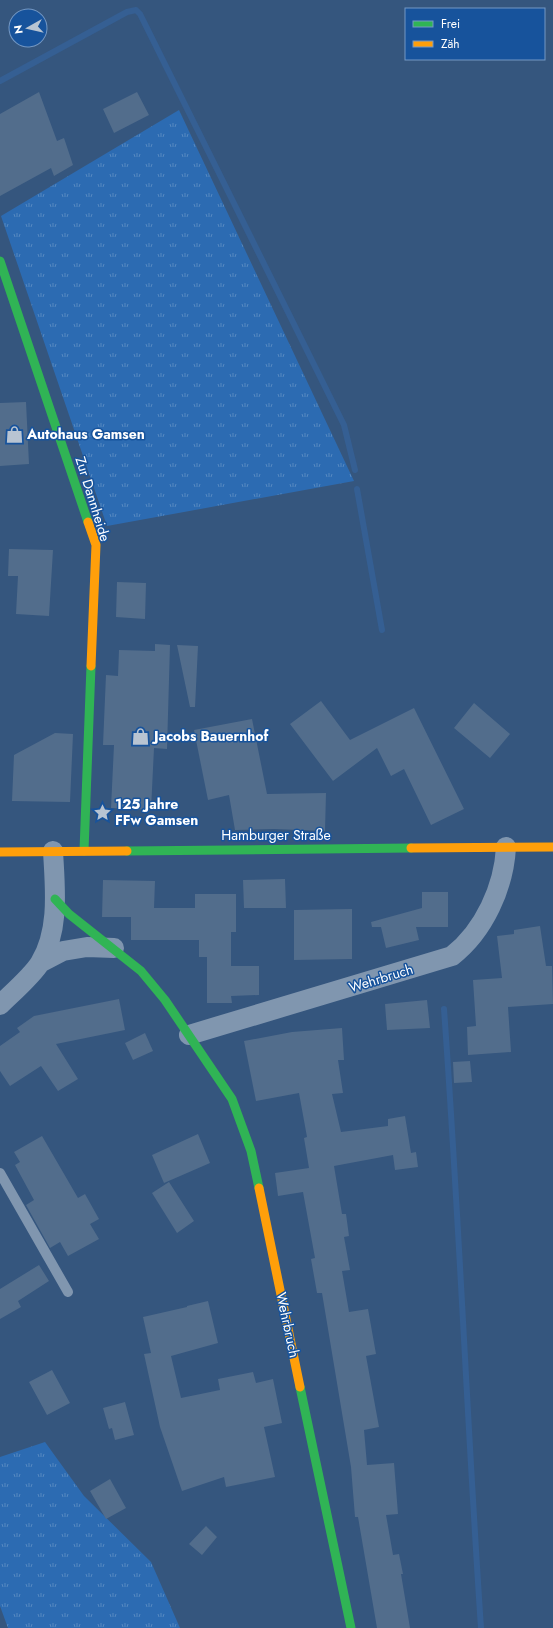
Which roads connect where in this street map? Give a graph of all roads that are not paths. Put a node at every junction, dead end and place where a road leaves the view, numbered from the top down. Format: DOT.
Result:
graph roads {
  1 [pos="0,261"];
  2 [pos="553,846"];
  3 [pos="506,847"];
  4 [pos="53,851"];
  5 [pos="84,851"];
  6 [pos="0,852"];
  7 [pos="55,899"];
  8 [pos="114,948"];
  9 [pos="40,963"];
  10 [pos="0,1006"];
  11 [pos="189,1035"];
  12 [pos="0,1173"];
  13 [pos="68,1292"];
  14 [pos="351,1628"];
  1 -- 5 [label="street, Zur Dannheide"];
  2 -- 3 [label="street, Hamburger Straße"];
  3 -- 5 [label="street, Hamburger Straße"];
  3 -- 11 [label="street, Wehrbruch"];
  4 -- 5 [label="street, Hamburger Straße"];
  4 -- 6 [label="street, Hamburger Straße"];
  4 -- 7 [label="street"];
  7 -- 8 [label="street, Wehrbruch"];
  7 -- 9 [label="street"];
  8 -- 9 [label="street"];
  8 -- 11 [label="street, Wehrbruch"];
  9 -- 10 [label="street"];
  11 -- 14 [label="street, Wehrbruch"];
  12 -- 13 [label="lane"];
}
